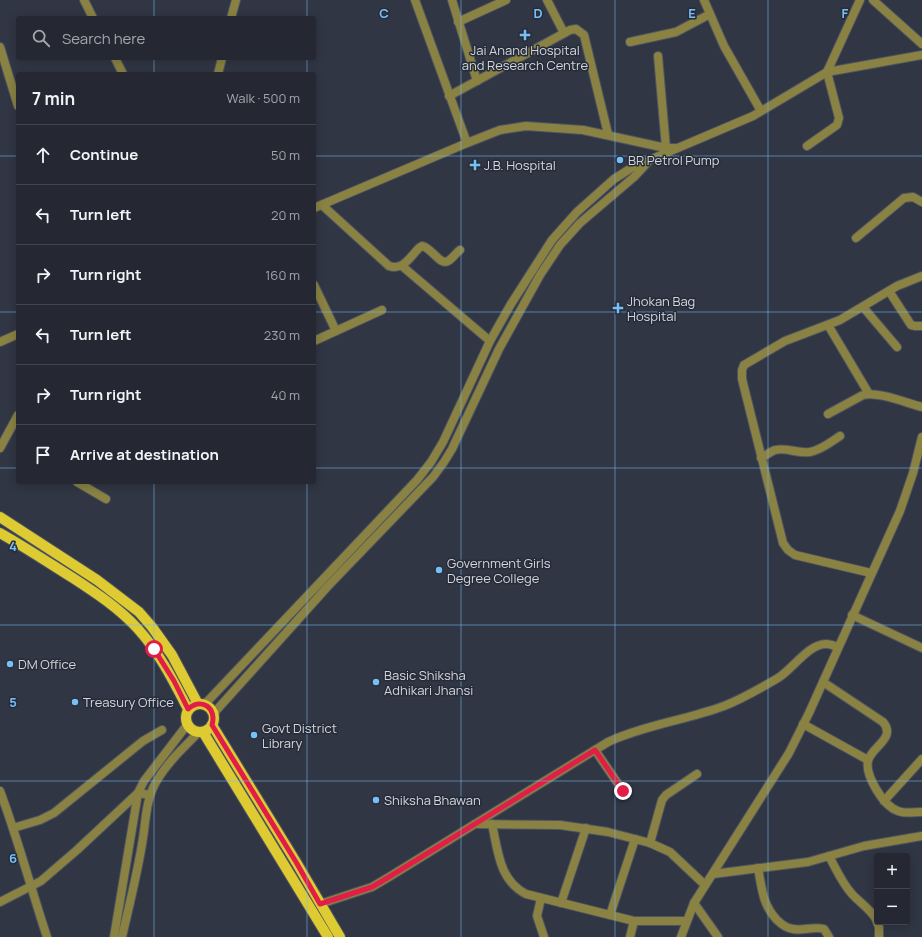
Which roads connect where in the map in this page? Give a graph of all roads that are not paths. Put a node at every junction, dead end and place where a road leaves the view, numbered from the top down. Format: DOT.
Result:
graph roads {
  1 [pos="84,0"];
  2 [pos="236,0"];
  3 [pos="415,0"];
  4 [pos="452,0"];
  5 [pos="506,0"];
  6 [pos="547,0"];
  7 [pos="704,0"];
  8 [pos="860,0"];
  9 [pos="873,0"];
  10 [pos="710,14"];
  11 [pos="92,16"];
  12 [pos="232,16"];
  13 [pos="458,22"];
  14 [pos="564,33"];
  15 [pos="630,42"];
  16 [pos="922,44"];
  17 [pos="0,48"];
  18 [pos="922,55"];
  19 [pos="658,56"];
  20 [pos="116,60"];
  21 [pos="222,60"];
  22 [pos="122,72"];
  23 [pos="218,72"];
  24 [pos="828,72"];
  25 [pos="476,81"];
  26 [pos="449,96"];
  27 [pos="16,100"];
  28 [pos="761,111"];
  29 [pos="608,134"];
  30 [pos="467,143"];
  31 [pos="807,146"];
  32 [pos="666,148"];
  33 [pos="678,149"];
  34 [pos="649,161"];
  35 [pos="922,202"];
  36 [pos="318,206"];
  37 [pos="856,238"];
  38 [pos="460,250"];
  39 [pos="402,266"];
  40 [pos="922,276"];
  41 [pos="316,289"];
  42 [pos="889,291"];
  43 [pos="863,307"];
  44 [pos="382,310"];
  45 [pos="828,325"];
  46 [pos="922,326"];
  47 [pos="336,331"];
  48 [pos="16,335"];
  49 [pos="316,340"];
  50 [pos="490,341"];
  51 [pos="0,342"];
  52 [pos="897,347"];
  53 [pos="869,394"];
  54 [pos="922,407"];
  55 [pos="828,414"];
  56 [pos="16,419"];
  57 [pos="840,436"];
  58 [pos="922,437"];
  59 [pos="0,448"];
  60 [pos="761,458"];
  61 [pos="80,484"];
  62 [pos="106,499"];
  63 [pos="0,517"];
  64 [pos="0,533"];
  65 [pos="871,573"];
  66 [pos="852,615"];
  67 [pos="838,647"];
  68 [pos="922,648"];
  69 [pos="823,682"];
  70 [pos="201,704"];
  71 [pos="188,709"];
  72 [pos="213,714"];
  73 [pos="803,724"];
  74 [pos="187,725"];
  75 [pos="212,725"];
  76 [pos="162,730"];
  77 [pos="200,733"];
  78 [pos="595,750"];
  79 [pos="922,759"];
  80 [pos="868,760"];
  81 [pos="697,774"];
  82 [pos="0,791"];
  83 [pos="623,791"];
  84 [pos="138,793"];
  85 [pos="150,795"];
  86 [pos="884,801"];
  87 [pos="922,812"];
  88 [pos="474,824"];
  89 [pos="492,824"];
  90 [pos="13,828"];
  91 [pos="586,828"];
  92 [pos="922,836"];
  93 [pos="635,839"];
  94 [pos="650,843"];
  95 [pos="829,856"];
  96 [pos="758,868"];
  97 [pos="713,874"];
  98 [pos="705,885"];
  99 [pos="30,886"];
  100 [pos="541,898"];
  101 [pos="0,902"];
  102 [pos="561,903"];
  103 [pos="694,903"];
  104 [pos="320,904"];
  105 [pos="610,915"];
  106 [pos="874,916"];
  107 [pos="634,921"];
  108 [pos="686,921"];
  109 [pos="878,925"];
  110 [pos="48,937"];
  111 [pos="114,937"];
  112 [pos="122,937"];
  113 [pos="328,937"];
  114 [pos="340,937"];
  115 [pos="544,937"];
  116 [pos="630,937"];
  117 [pos="681,937"];
  118 [pos="718,937"];
  119 [pos="830,937"];
  120 [pos="879,937"];
  1 -- 11 [label="street"];
  2 -- 12 [label="street"];
  3 -- 26 [label="street"];
  4 -- 13 [label="street"];
  5 -- 13 [label="street"];
  6 -- 14 [label="street"];
  7 -- 10 [label="street"];
  8 -- 24 [label="street"];
  9 -- 16 [label="street"];
  10 -- 15 [label="street"];
  10 -- 28 [label="street"];
  13 -- 25 [label="street"];
  14 -- 25 [label="street"];
  14 -- 29 [label="street"];
  17 -- 27 [label="street"];
  18 -- 24 [label="street"];
  19 -- 32 [label="street"];
  20 -- 22 [label="street"];
  21 -- 23 [label="street"];
  24 -- 28 [label="street"];
  24 -- 31 [label="street"];
  25 -- 26 [label="street"];
  26 -- 30 [label="street"];
  28 -- 33 [label="street"];
  29 -- 30 [label="street"];
  29 -- 32 [label="street"];
  30 -- 36 [label="street"];
  32 -- 33 [label="street"];
  33 -- 34 [label="street"];
  34 -- 50 [label="street"];
  34 -- 72 [label="street"];
  35 -- 37 [label="street"];
  36 -- 39 [label="street"];
  38 -- 39 [label="street"];
  39 -- 50 [label="street"];
  40 -- 42 [label="street"];
  41 -- 47 [label="street"];
  42 -- 43 [label="street"];
  42 -- 46 [label="street"];
  43 -- 45 [label="street"];
  43 -- 52 [label="street"];
  44 -- 47 [label="street"];
  45 -- 53 [label="street"];
  45 -- 60 [label="street"];
  47 -- 49 [label="street"];
  48 -- 51 [label="street"];
  50 -- 70 [label="street"];
  53 -- 54 [label="street"];
  53 -- 55 [label="street"];
  56 -- 59 [label="street"];
  57 -- 60 [label="street"];
  58 -- 65 [label="street"];
  60 -- 65 [label="street"];
  61 -- 62 [label="street"];
  63 -- 70 [label="main road"];
  64 -- 71 [label="main road"];
  65 -- 66 [label="street"];
  66 -- 67 [label="street"];
  66 -- 68 [label="street"];
  67 -- 69 [label="street"];
  67 -- 78 [label="street"];
  69 -- 73 [label="street"];
  69 -- 80 [label="street"];
  70 -- 71 [label="main road"];
  70 -- 72 [label="main road"];
  71 -- 74 [label="main road"];
  72 -- 75 [label="main road"];
  73 -- 80 [label="street"];
  73 -- 97 [label="street"];
  74 -- 77 [label="main road"];
  74 -- 84 [label="street"];
  75 -- 77 [label="main road"];
  75 -- 104 [label="main road"];
  76 -- 90 [label="street"];
  77 -- 85 [label="street"];
  77 -- 113 [label="main road"];
  78 -- 83 [label="street"];
  78 -- 88 [label="street"];
  79 -- 86 [label="street"];
  80 -- 86 [label="street"];
  81 -- 94 [label="street"];
  82 -- 90 [label="street"];
  84 -- 85 [label="street"];
  84 -- 99 [label="street"];
  84 -- 111 [label="street"];
  85 -- 112 [label="street"];
  86 -- 87 [label="street"];
  88 -- 89 [label="street"];
  88 -- 104 [label="street"];
  89 -- 91 [label="street"];
  89 -- 100 [label="street"];
  90 -- 99 [label="street"];
  91 -- 93 [label="street"];
  91 -- 102 [label="street"];
  92 -- 95 [label="street"];
  93 -- 94 [label="street"];
  93 -- 105 [label="street"];
  94 -- 98 [label="street"];
  95 -- 96 [label="street"];
  95 -- 106 [label="street"];
  96 -- 97 [label="street"];
  96 -- 119 [label="street"];
  97 -- 98 [label="street"];
  98 -- 103 [label="street"];
  99 -- 101 [label="street"];
  99 -- 110 [label="street"];
  100 -- 102 [label="street"];
  100 -- 115 [label="street"];
  102 -- 105 [label="street"];
  103 -- 108 [label="street"];
  103 -- 118 [label="street"];
  104 -- 114 [label="main road"];
  105 -- 107 [label="street"];
  107 -- 108 [label="street"];
  107 -- 116 [label="street"];
  108 -- 117 [label="street"];
  109 -- 120 [label="street"];
}
